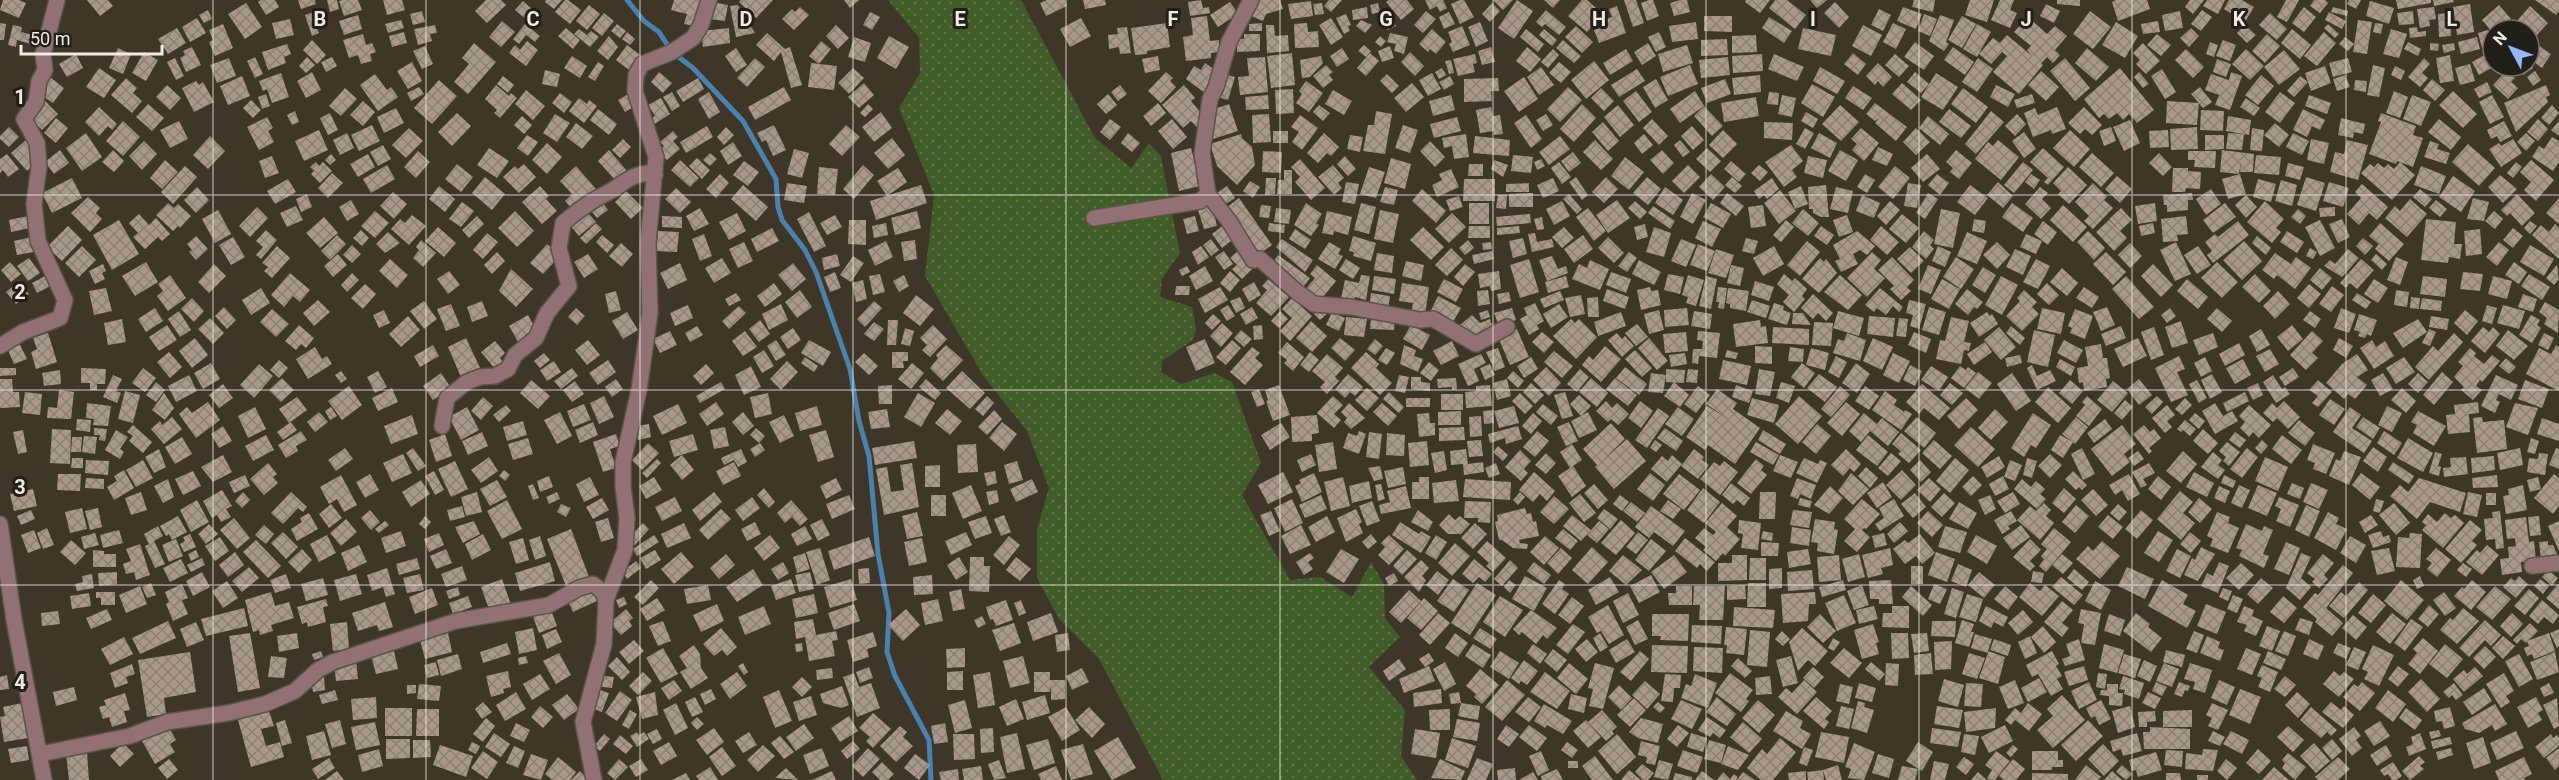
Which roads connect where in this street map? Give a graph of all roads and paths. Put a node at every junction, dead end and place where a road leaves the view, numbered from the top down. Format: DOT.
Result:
graph roads {
  1 [pos="57,0"];
  2 [pos="709,0"];
  3 [pos="1251,0"];
  4 [pos="654,175"];
  5 [pos="1208,194"];
  6 [pos="1094,219"];
  7 [pos="1507,327"];
  8 [pos="0,346"];
  9 [pos="442,426"];
  10 [pos="0,524"];
  11 [pos="2559,563"];
  12 [pos="2532,566"];
  13 [pos="606,600"];
  14 [pos="40,754"];
  15 [pos="44,780"];
  16 [pos="594,780"];
  1 -- 8 [label="street"];
  2 -- 4 [label="street"];
  3 -- 5 [label="street"];
  4 -- 9 [label="street"];
  4 -- 13 [label="street"];
  5 -- 6 [label="street"];
  5 -- 7 [label="street"];
  10 -- 14 [label="street"];
  11 -- 12 [label="street"];
  13 -- 14 [label="street"];
  13 -- 16 [label="street"];
  14 -- 15 [label="street"];
}
